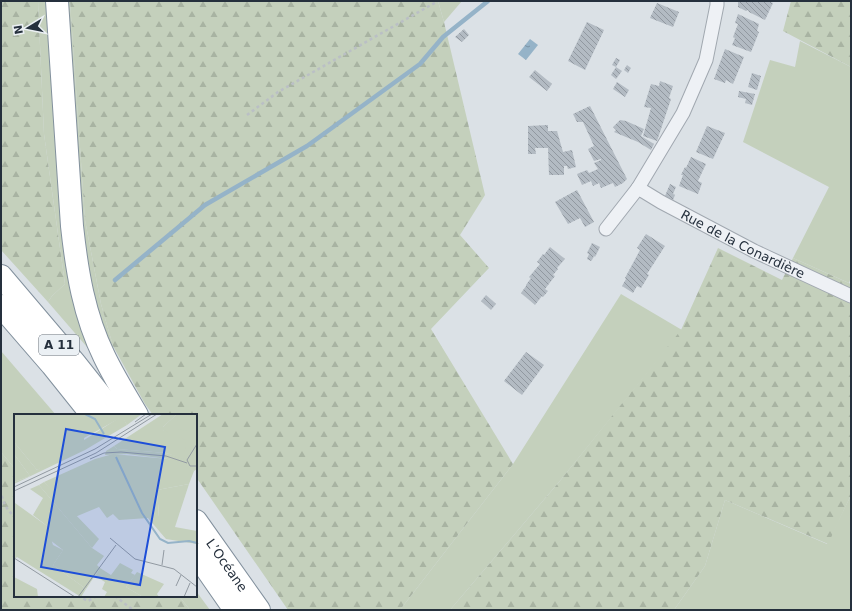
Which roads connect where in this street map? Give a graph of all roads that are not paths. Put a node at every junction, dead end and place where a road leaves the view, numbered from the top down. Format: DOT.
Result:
graph roads {
  1 [pos="57,1"];
  2 [pos="717,1"];
  3 [pos="638,188"];
  4 [pos="606,229"];
  5 [pos="1,276"];
  6 [pos="851,296"];
  7 [pos="1,306"];
  8 [pos="91,414"];
  9 [pos="115,414"];
  10 [pos="136,414"];
  11 [pos="197,522"];
  12 [pos="197,555"];
  13 [pos="235,610"];
  14 [pos="259,610"];
  1 -- 10 [label="highway"];
  2 -- 3 [label="street"];
  3 -- 4 [label="street"];
  3 -- 6 [label="street, Rue de la Conardière"];
  5 -- 9 [label="highway, A 11"];
  7 -- 8 [label="highway, A 11"];
  11 -- 14 [label="highway, L’Océane"];
  12 -- 13 [label="highway, L’Océane"];
}
